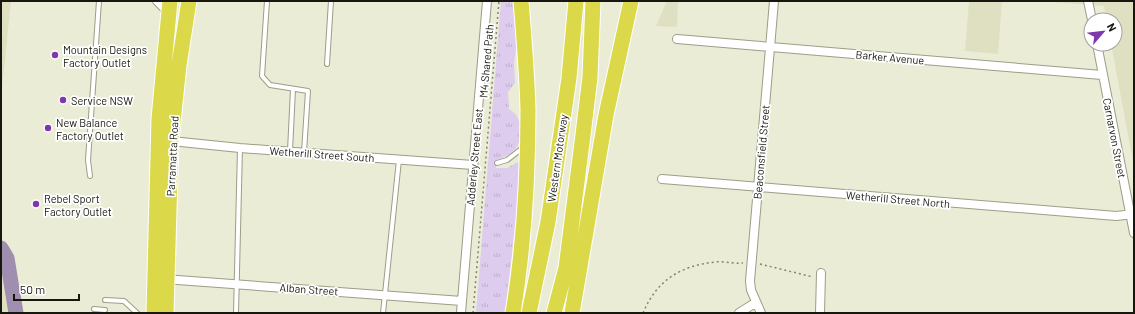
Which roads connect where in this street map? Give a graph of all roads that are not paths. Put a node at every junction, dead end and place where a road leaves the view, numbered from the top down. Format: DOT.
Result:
graph roads {
  1 [pos="99,1"];
  2 [pos="157,1"];
  3 [pos="189,1"];
  4 [pos="267,1"];
  5 [pos="331,1"];
  6 [pos="487,1"];
  7 [pos="517,1"];
  8 [pos="521,1"];
  9 [pos="576,1"];
  10 [pos="593,1"];
  11 [pos="631,1"];
  12 [pos="774,1"];
  13 [pos="1088,1"];
  14 [pos="169,7"];
  15 [pos="1090,12"];
  16 [pos="677,39"];
  17 [pos="770,47"];
  18 [pos="1098,52"];
  19 [pos="526,62"];
  20 [pos="327,64"];
  21 [pos="1102,74"];
  22 [pos="293,89"];
  23 [pos="171,141"];
  24 [pos="527,144"];
  25 [pos="240,148"];
  26 [pos="290,151"];
  27 [pos="304,152"];
  28 [pos="399,160"];
  29 [pos="497,163"];
  30 [pos="473,165"];
  31 [pos="90,176"];
  32 [pos="662,179"];
  33 [pos="759,187"];
  34 [pos="1132,215"];
  35 [pos="1134,233"];
  36 [pos="821,276"];
  37 [pos="161,279"];
  38 [pos="237,284"];
  39 [pos="384,295"];
  40 [pos="105,300"];
  41 [pos="462,301"];
  42 [pos="756,303"];
  43 [pos="94,309"];
  44 [pos="104,310"];
  45 [pos="137,313"];
  46 [pos="154,313"];
  47 [pos="166,313"];
  48 [pos="236,313"];
  49 [pos="383,313"];
  50 [pos="461,313"];
  51 [pos="513,313"];
  52 [pos="529,313"];
  53 [pos="554,313"];
  54 [pos="572,313"];
  55 [pos="739,313"];
  56 [pos="761,313"];
  57 [pos="820,313"];
  1 -- 31 [label="lane"];
  2 -- 14 [label="street"];
  3 -- 23 [label="highway, Parramatta Road"];
  4 -- 22 [label="lane"];
  5 -- 20 [label="lane"];
  6 -- 30 [label="street, Adderley Street East"];
  7 -- 19 [label="highway"];
  8 -- 19 [label="highway"];
  9 -- 52 [label="highway, Western Motorway"];
  10 -- 53 [label="highway, Western Motorway"];
  11 -- 54 [label="highway"];
  12 -- 17 [label="street, Beaconsfield Street"];
  13 -- 15 [label="street"];
  14 -- 37 [label="highway, Parramatta Road"];
  16 -- 17 [label="street, Barker Avenue"];
  17 -- 21 [label="street, Barker Avenue"];
  17 -- 33 [label="street, Beaconsfield Street"];
  18 -- 21 [label="street, Carnarvon Street"];
  19 -- 24 [label="highway"];
  21 -- 34 [label="street, Carnarvon Street"];
  22 -- 26 [label="lane"];
  22 -- 27 [label="lane"];
  23 -- 25 [label="street, Wetherill Street South"];
  23 -- 37 [label="highway, Parramatta Road"];
  24 -- 29 [label="lane"];
  24 -- 51 [label="highway"];
  25 -- 26 [label="street, Wetherill Street South"];
  25 -- 38 [label="lane"];
  26 -- 27 [label="street, Wetherill Street South"];
  27 -- 28 [label="street, Wetherill Street South"];
  28 -- 30 [label="street, Wetherill Street South"];
  28 -- 39 [label="lane"];
  30 -- 41 [label="street, Adderley Street East"];
  32 -- 33 [label="street, Wetherill Street North"];
  33 -- 34 [label="street, Wetherill Street North"];
  33 -- 42 [label="street, Beaconsfield Street"];
  34 -- 35 [label="street, Carnarvon Street"];
  36 -- 57 [label="street"];
  37 -- 38 [label="street, Alban Street"];
  37 -- 46 [label="highway, Parramatta Road"];
  37 -- 47 [label="highway, Parramatta Road"];
  38 -- 39 [label="street, Alban Street"];
  38 -- 48 [label="lane"];
  39 -- 41 [label="street, Alban Street"];
  39 -- 49 [label="lane"];
  40 -- 45 [label="lane"];
  41 -- 50 [label="street, Adderley Street East"];
  42 -- 55 [label="street"];
  42 -- 56 [label="street, Beaconsfield Street"];
  43 -- 44 [label="lane"];
}
